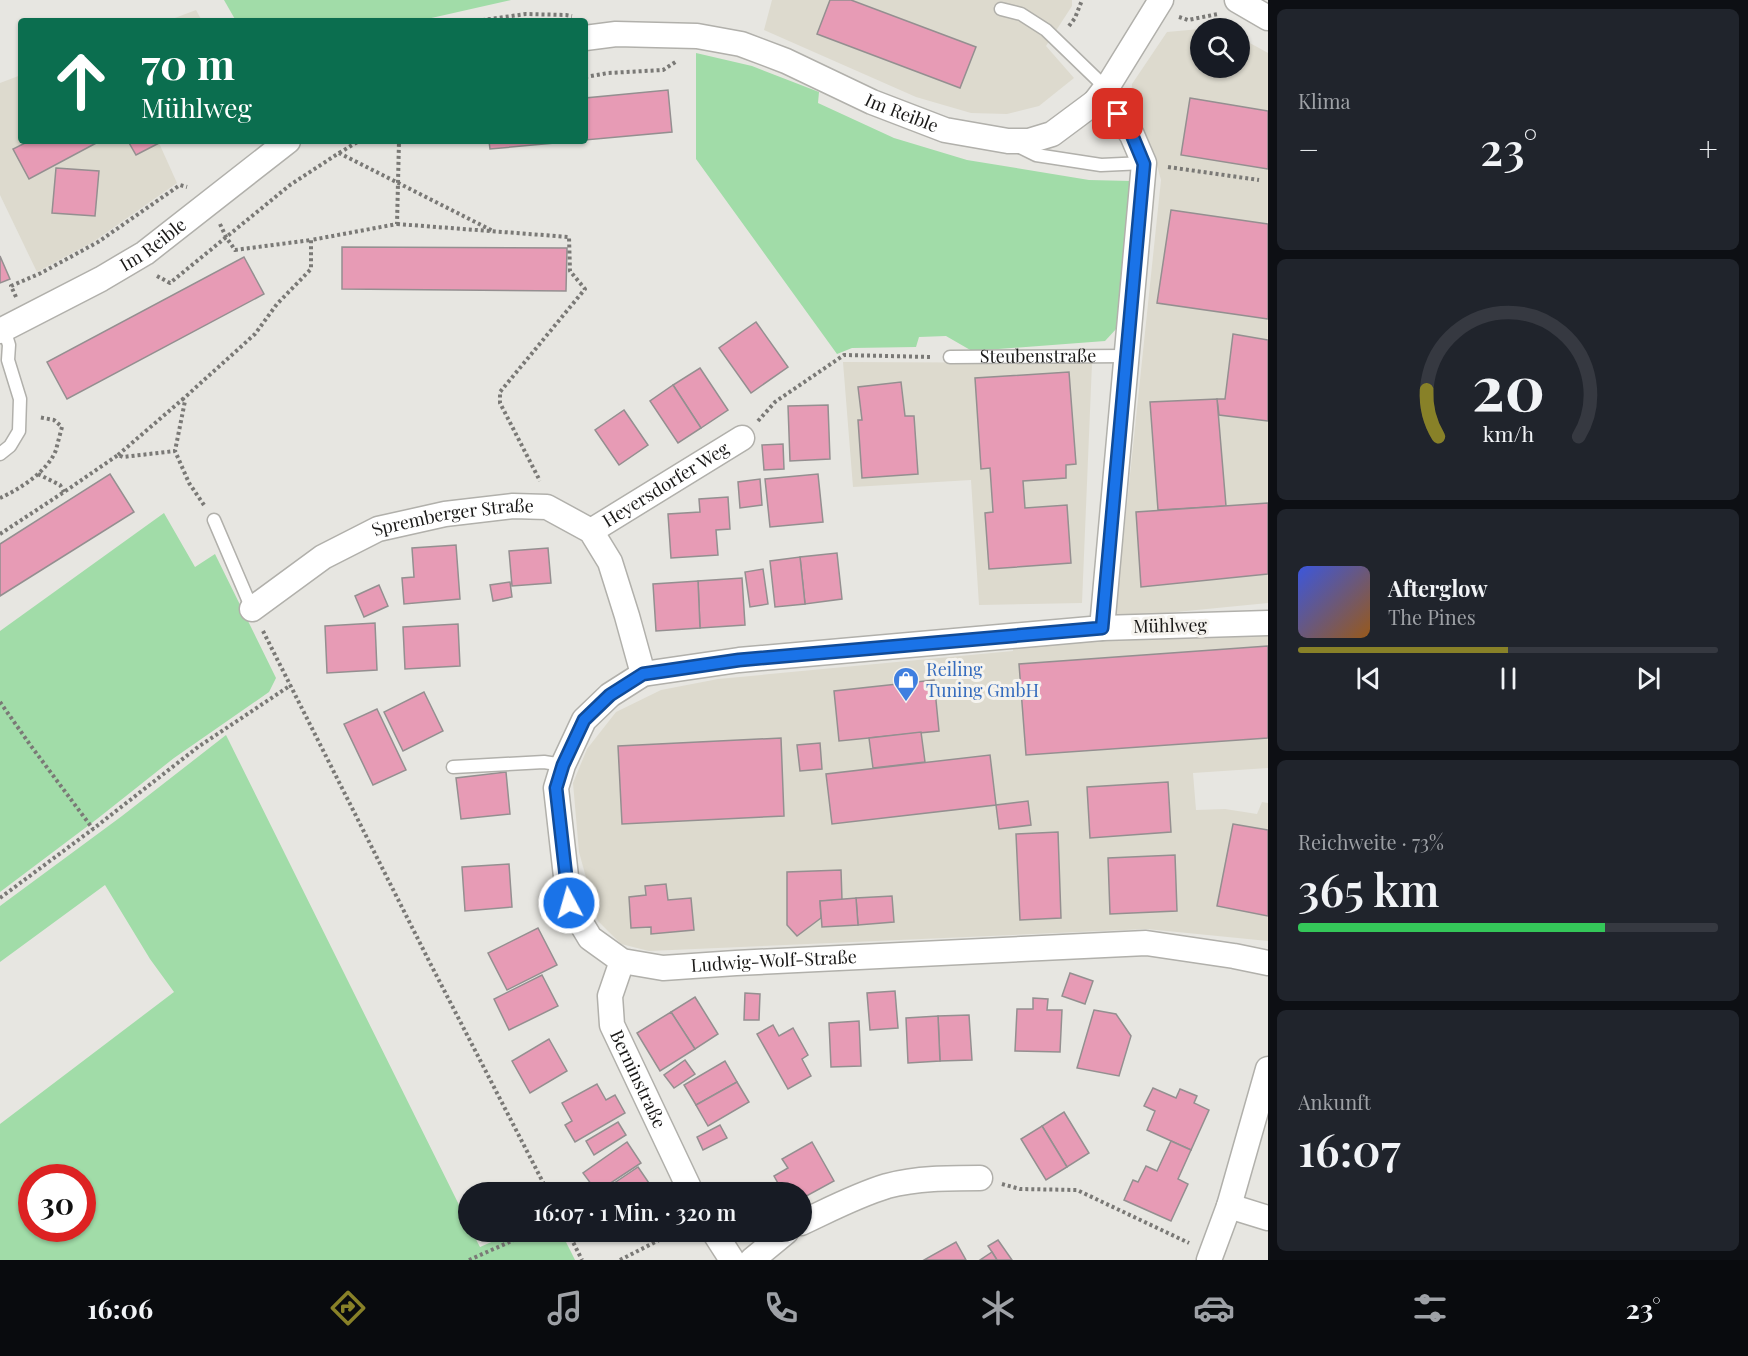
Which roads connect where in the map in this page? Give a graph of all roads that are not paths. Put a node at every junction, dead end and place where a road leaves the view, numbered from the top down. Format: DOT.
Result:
graph roads {
  1 [pos="1159,3"];
  2 [pos="1001,9"];
  3 [pos="1231,9"];
  4 [pos="1268,18"];
  5 [pos="588,38"];
  6 [pos="1101,95"];
  7 [pos="1008,141"];
  8 [pos="284,144"];
  9 [pos="1144,164"];
  10 [pos="2,330"];
  11 [pos="1126,356"];
  12 [pos="950,357"];
  13 [pos="742,438"];
  14 [pos="0,454"];
  15 [pos="214,520"];
  16 [pos="591,531"];
  17 [pos="252,609"];
  18 [pos="1268,623"];
  19 [pos="1102,628"];
  20 [pos="643,674"];
  21 [pos="563,765"];
  22 [pos="453,766"];
  23 [pos="622,961"];
  24 [pos="1268,963"];
  25 [pos="1268,1069"];
  26 [pos="980,1178"];
  27 [pos="685,1182"];
  28 [pos="1229,1206"];
  29 [pos="812,1218"];
  30 [pos="1268,1218"];
  31 [pos="720,1242"];
  32 [pos="774,1242"];
  33 [pos="1211,1257"];
  34 [pos="732,1260"];
  35 [pos="752,1260"];
  1 -- 6 [label="street, Im Reible"];
  2 -- 6 [label="lane"];
  3 -- 4 [label="street"];
  5 -- 7 [label="street, Im Reible"];
  6 -- 7 [label="street, Im Reible"];
  6 -- 9 [label="street"];
  7 -- 9 [label="lane"];
  8 -- 10 [label="street, Im Reible"];
  9 -- 11 [label="street"];
  10 -- 14 [label="lane, Im Reible"];
  11 -- 12 [label="lane, Steubenstraße"];
  11 -- 19 [label="street"];
  13 -- 16 [label="street, Heyersdorfer Weg"];
  15 -- 17 [label="lane"];
  16 -- 17 [label="street, Spremberger Straße"];
  16 -- 20 [label="street, Spremberger Straße"];
  18 -- 19 [label="street, Mühlweg"];
  19 -- 20 [label="street, Mühlweg"];
  20 -- 21 [label="street, Ludwig-Wolf-Straße"];
  21 -- 22 [label="lane"];
  21 -- 23 [label="street, Ludwig-Wolf-Straße"];
  23 -- 24 [label="street, Ludwig-Wolf-Straße"];
  23 -- 27 [label="street, Berninstraße"];
  25 -- 28 [label="street"];
  26 -- 29 [label="street"];
  28 -- 30 [label="street"];
  28 -- 33 [label="street"];
  31 -- 34 [label="street"];
  32 -- 35 [label="street"];
}
